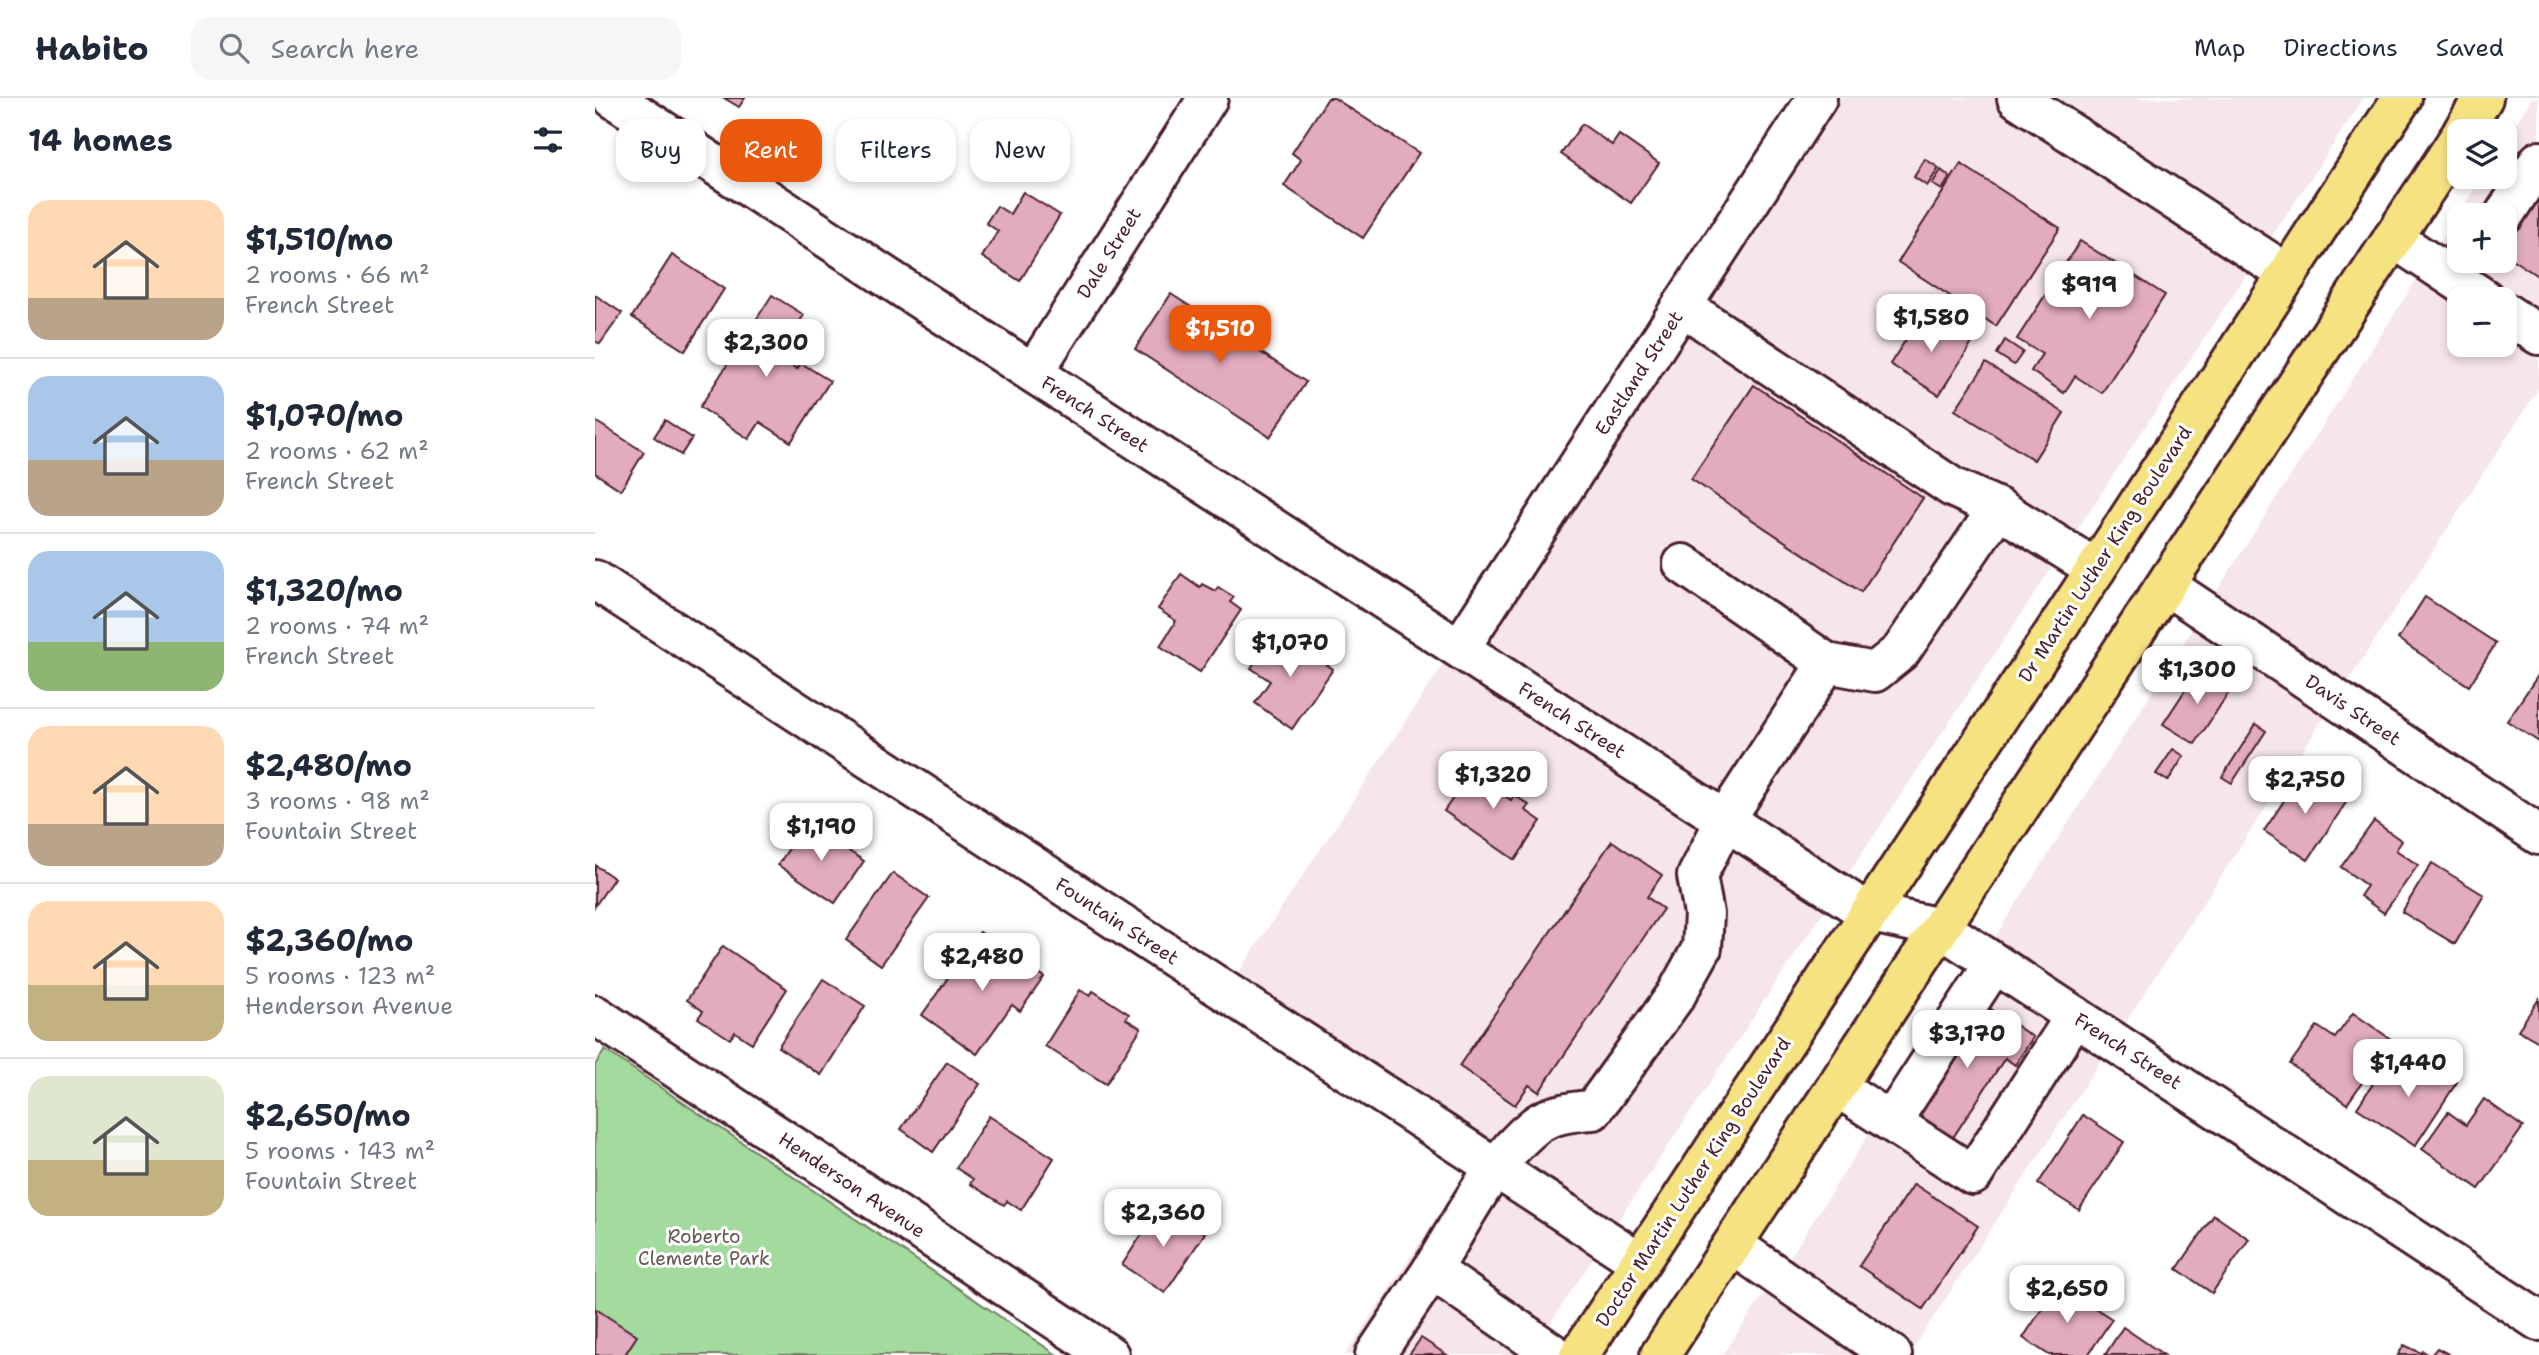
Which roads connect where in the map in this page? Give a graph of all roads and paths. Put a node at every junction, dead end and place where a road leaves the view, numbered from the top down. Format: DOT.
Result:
graph roads {
  1 [pos="613,98"];
  2 [pos="1207,98"];
  3 [pos="1818,98"];
  4 [pos="2017,98"];
  5 [pos="2402,98"];
  6 [pos="2483,98"];
  7 [pos="2470,119"];
  8 [pos="2447,156"];
  9 [pos="2524,167"];
  10 [pos="2509,203"];
  11 [pos="2393,238"];
  12 [pos="2288,274"];
  13 [pos="2473,281"];
  14 [pos="1682,306"];
  15 [pos="2517,321"];
  16 [pos="2539,335"];
  17 [pos="1033,373"];
  18 [pos="1998,508"];
  19 [pos="1682,564"];
  20 [pos="2096,569"];
  21 [pos="595,580"];
  22 [pos="2167,586"];
  23 [pos="1460,648"];
  24 [pos="1827,663"];
  25 [pos="1725,820"];
  26 [pos="2539,835"];
  27 [pos="1870,912"];
  28 [pos="1941,928"];
  29 [pos="1994,964"];
  30 [pos="1807,1009"];
  31 [pos="595,1015"];
  32 [pos="2075,1016"];
  33 [pos="1837,1087"];
  34 [pos="1892,1122"];
  35 [pos="1496,1167"];
  36 [pos="1733,1245"];
  37 [pos="1640,1262"];
  38 [pos="1432,1270"];
  39 [pos="2539,1321"];
  40 [pos="1109,1355"];
  41 [pos="1375,1355"];
  42 [pos="1555,1355"];
  43 [pos="1579,1355"];
  44 [pos="1660,1355"];
  45 [pos="1892,1355"];
  1 -- 17 [label="street, French Street"];
  2 -- 17 [label="street, Dale Street"];
  3 -- 14 [label="street, Eastland Street"];
  4 -- 12 [label="street"];
  5 -- 12 [label="main road, Dr Martin Luther King Boulevard"];
  6 -- 7 [label="main road"];
  8 -- 11 [label="main road"];
  9 -- 10 [label="street"];
  11 -- 13 [label="street"];
  11 -- 22 [label="main road"];
  12 -- 20 [label="main road, Dr Martin Luther King Boulevard"];
  14 -- 18 [label="street"];
  14 -- 23 [label="street, Eastland Street"];
  15 -- 16 [label="street"];
  17 -- 23 [label="street, French Street"];
  18 -- 20 [label="street"];
  18 -- 24 [label="street"];
  19 -- 24 [label="street"];
  20 -- 27 [label="main road, Dr Martin Luther King Boulevard"];
  21 -- 35 [label="street, Fountain Street"];
  22 -- 26 [label="street, Davis Street"];
  22 -- 28 [label="main road"];
  23 -- 25 [label="street, French Street"];
  24 -- 25 [label="street"];
  25 -- 27 [label="street, French Street"];
  25 -- 35 [label="street"];
  27 -- 28 [label="street, French Street"];
  27 -- 30 [label="main road, Dr Martin Luther King Boulevard"];
  28 -- 29 [label="street, French Street"];
  28 -- 33 [label="main road"];
  29 -- 32 [label="street, French Street"];
  29 -- 34 [label="street"];
  30 -- 37 [label="main road, Doctor Martin Luther King Boulevard"];
  31 -- 40 [label="street, Henderson Avenue"];
  32 -- 34 [label="street"];
  32 -- 39 [label="street, French Street"];
  33 -- 34 [label="street"];
  33 -- 36 [label="main road"];
  35 -- 37 [label="street, Fountain Street"];
  35 -- 38 [label="street"];
  36 -- 44 [label="main road"];
  36 -- 45 [label="street"];
  37 -- 43 [label="main road, Doctor Martin Luther King Boulevard"];
  38 -- 41 [label="street"];
  38 -- 42 [label="street"];
}
